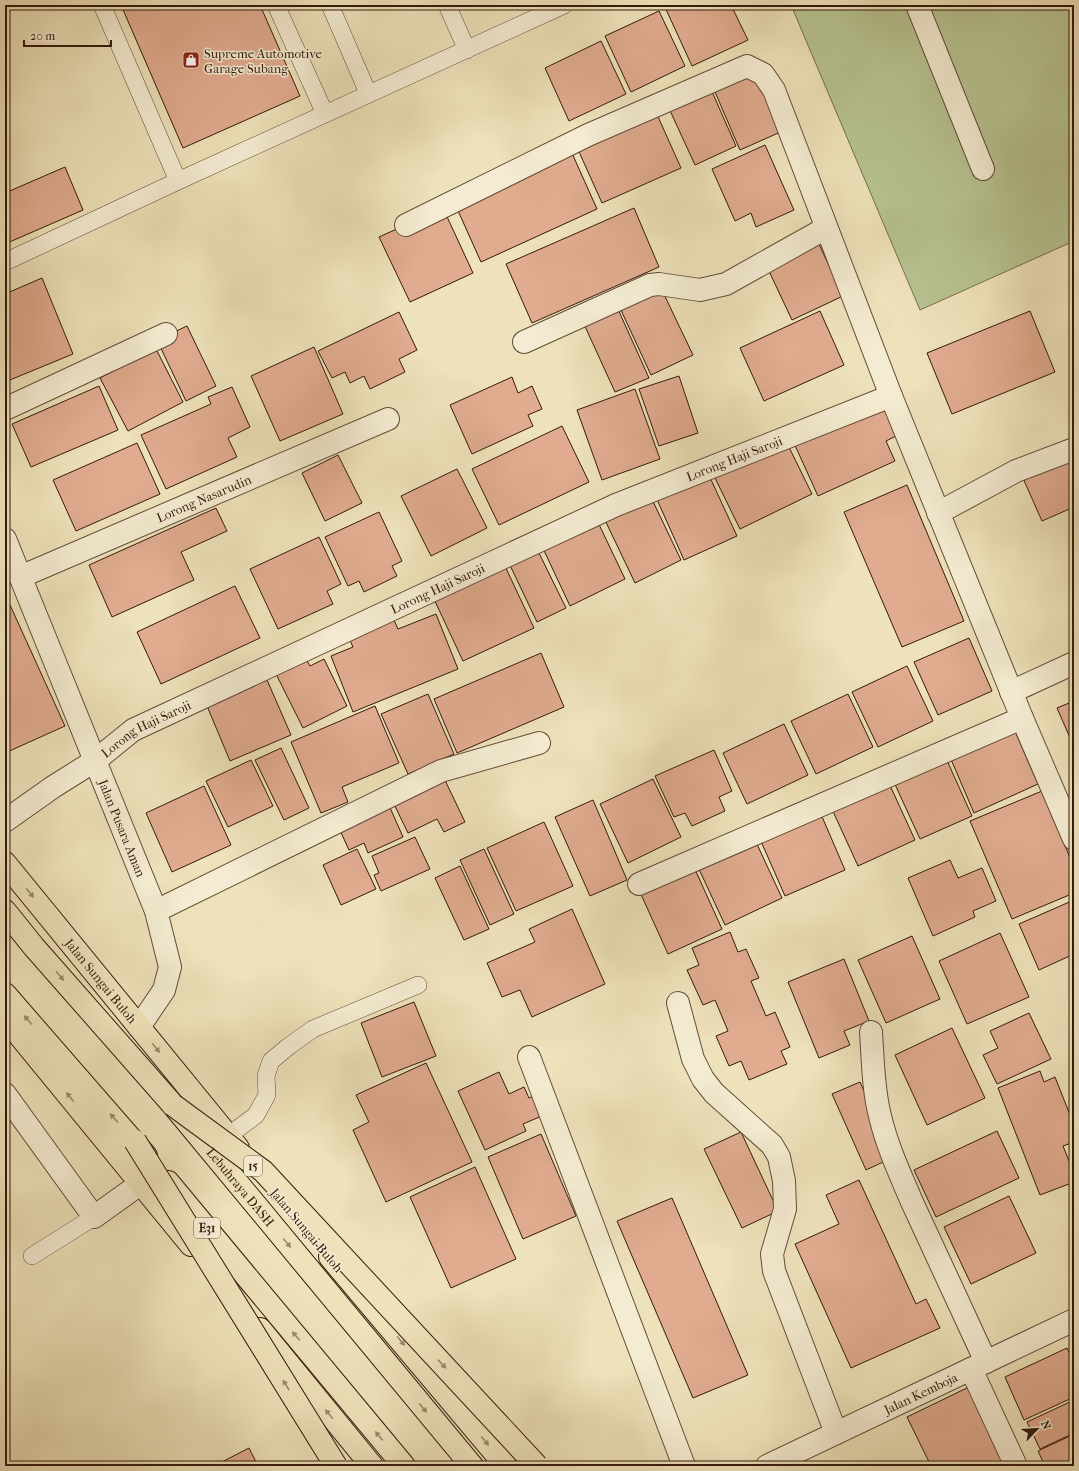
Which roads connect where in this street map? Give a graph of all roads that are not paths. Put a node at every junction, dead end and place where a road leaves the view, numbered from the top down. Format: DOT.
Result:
graph roads {
  1 [pos="102,5"];
  2 [pos="276,5"];
  3 [pos="330,5"];
  4 [pos="447,5"];
  5 [pos="564,5"];
  6 [pos="917,5"];
  7 [pos="467,50"];
  8 [pos="368,93"];
  9 [pos="325,114"];
  10 [pos="983,169"];
  11 [pos="178,180"];
  12 [pos="406,225"];
  13 [pos="826,228"];
  14 [pos="5,262"];
  15 [pos="166,334"];
  16 [pos="524,342"];
  17 [pos="891,396"];
  18 [pos="5,409"];
  19 [pos="388,419"];
  20 [pos="1074,449"];
  21 [pos="938,512"];
  22 [pos="5,539"];
  23 [pos="20,577"];
  24 [pos="1074,663"];
  25 [pos="1011,692"];
  26 [pos="1022,718"];
  27 [pos="539,743"];
  28 [pos="96,760"];
  29 [pos="5,821"];
  30 [pos="1074,839"];
  31 [pos="5,863"];
  32 [pos="639,884"];
  33 [pos="5,911"];
  34 [pos="156,911"];
  35 [pos="418,985"];
  36 [pos="5,994"];
  37 [pos="678,1003"];
  38 [pos="5,1018"];
  39 [pos="139,1028"];
  40 [pos="871,1032"];
  41 [pos="529,1057"];
  42 [pos="5,1094"];
  43 [pos="172,1105"];
  44 [pos="228,1136"];
  45 [pos="135,1141"];
  46 [pos="140,1184"];
  47 [pos="94,1216"];
  48 [pos="32,1256"];
  49 [pos="1074,1320"];
  50 [pos="978,1365"];
  51 [pos="836,1433"];
  52 [pos="336,1466"];
  53 [pos="372,1466"];
  54 [pos="404,1466"];
  55 [pos="472,1466"];
  56 [pos="506,1466"];
  57 [pos="537,1466"];
  58 [pos="684,1466"];
  59 [pos="767,1466"];
  60 [pos="1016,1466"];
  1 -- 11 [label="lane"];
  2 -- 9 [label="lane"];
  3 -- 8 [label="lane"];
  4 -- 7 [label="lane"];
  5 -- 7 [label="lane"];
  6 -- 10 [label="street"];
  7 -- 8 [label="lane"];
  8 -- 9 [label="lane"];
  9 -- 11 [label="lane"];
  11 -- 14 [label="lane"];
  12 -- 13 [label="street"];
  13 -- 16 [label="street"];
  13 -- 17 [label="street"];
  15 -- 18 [label="street"];
  17 -- 21 [label="street"];
  17 -- 28 [label="street, Lorong Haji Saroji"];
  19 -- 23 [label="street, Lorong Nasarudin"];
  20 -- 21 [label="street"];
  21 -- 25 [label="street"];
  22 -- 23 [label="street, Jalan Pusara Aman"];
  23 -- 28 [label="street, Jalan Pusara Aman"];
  24 -- 25 [label="street"];
  25 -- 26 [label="street"];
  26 -- 30 [label="street"];
  26 -- 32 [label="street"];
  27 -- 34 [label="street"];
  28 -- 29 [label="street, Lorong Haji Saroji"];
  28 -- 34 [label="street, Jalan Pusara Aman"];
  31 -- 39 [label="highway, Jalan Sungai Buloh / 15, one-way"];
  33 -- 43 [label="highway, Lebuhraya DASH, one-way"];
  34 -- 39 [label="street, Jalan Pusara Aman"];
  35 -- 44 [label="lane"];
  45 -- 36 [label="highway, E31, one-way"];
  37 -- 51 [label="street"];
  46 -- 38 [label="highway, one-way"];
  39 -- 44 [label="highway, Jalan Sungai Buloh / 15, one-way"];
  40 -- 50 [label="street"];
  41 -- 58 [label="street"];
  42 -- 47 [label="street"];
  43 -- 55 [label="highway, Lebuhraya DASH, one-way"];
  43 -- 57 [label="highway, one-way, bridge"];
  44 -- 56 [label="highway, Jalan Sungai Buloh / 15, one-way"];
  52 -- 45 [label="highway, one-way, bridge"];
  54 -- 45 [label="highway, E31, one-way, bridge"];
  46 -- 47 [label="street"];
  53 -- 46 [label="highway, one-way"];
  47 -- 48 [label="lane"];
  49 -- 50 [label="street, Jalan Kemboja"];
  50 -- 51 [label="street, Jalan Kemboja"];
  50 -- 60 [label="street"];
  51 -- 59 [label="street, Jalan Kemboja"];
}
